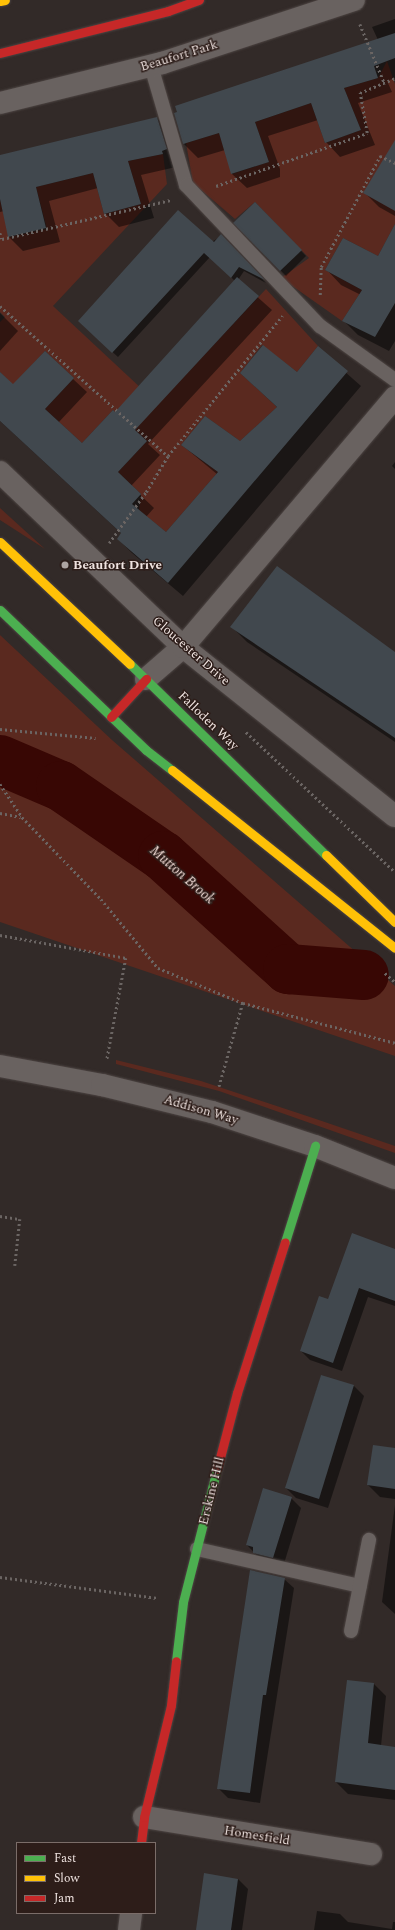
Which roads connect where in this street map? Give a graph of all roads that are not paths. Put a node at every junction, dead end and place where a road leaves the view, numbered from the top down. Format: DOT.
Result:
graph roads {
  1 [pos="5,0"];
  2 [pos="199,0"];
  3 [pos="0,1"];
  4 [pos="352,1"];
  5 [pos="0,53"];
  6 [pos="151,66"];
  7 [pos="0,103"];
  8 [pos="395,380"];
  9 [pos="395,397"];
  10 [pos="0,472"];
  11 [pos="0,542"];
  12 [pos="0,610"];
  13 [pos="183,646"];
  14 [pos="146,679"];
  15 [pos="111,717"];
  16 [pos="395,816"];
  17 [pos="395,922"];
  18 [pos="395,948"];
  19 [pos="0,1066"];
  20 [pos="315,1146"];
  21 [pos="395,1178"];
  22 [pos="368,1540"];
  23 [pos="197,1549"];
  24 [pos="360,1586"];
  25 [pos="351,1631"];
  26 [pos="144,1817"];
  27 [pos="140,1842"];
  28 [pos="371,1854"];
  29 [pos="131,1914"];
  30 [pos="128,1930"];
  1 -- 3 [label="main road"];
  2 -- 5 [label="main road"];
  4 -- 6 [label="street, Beaufort Park"];
  6 -- 7 [label="street, Beaufort Park"];
  6 -- 8 [label="lane"];
  9 -- 13 [label="street"];
  10 -- 13 [label="street, Gloucester Drive"];
  11 -- 14 [label="main road, Falloden Way"];
  12 -- 15 [label="main road"];
  13 -- 14 [label="street"];
  13 -- 16 [label="street, Gloucester Drive"];
  14 -- 15 [label="main road"];
  14 -- 17 [label="main road, Falloden Way"];
  15 -- 18 [label="main road"];
  19 -- 20 [label="street, Addison Way"];
  20 -- 21 [label="street, Addison Way"];
  20 -- 23 [label="main road, Erskine Hill"];
  22 -- 24 [label="lane"];
  23 -- 24 [label="lane"];
  23 -- 26 [label="main road, Erskine Hill"];
  24 -- 25 [label="lane"];
  26 -- 27 [label="main road, Erskine Hill"];
  26 -- 28 [label="street, Homesfield"];
  29 -- 30 [label="street"];
}
